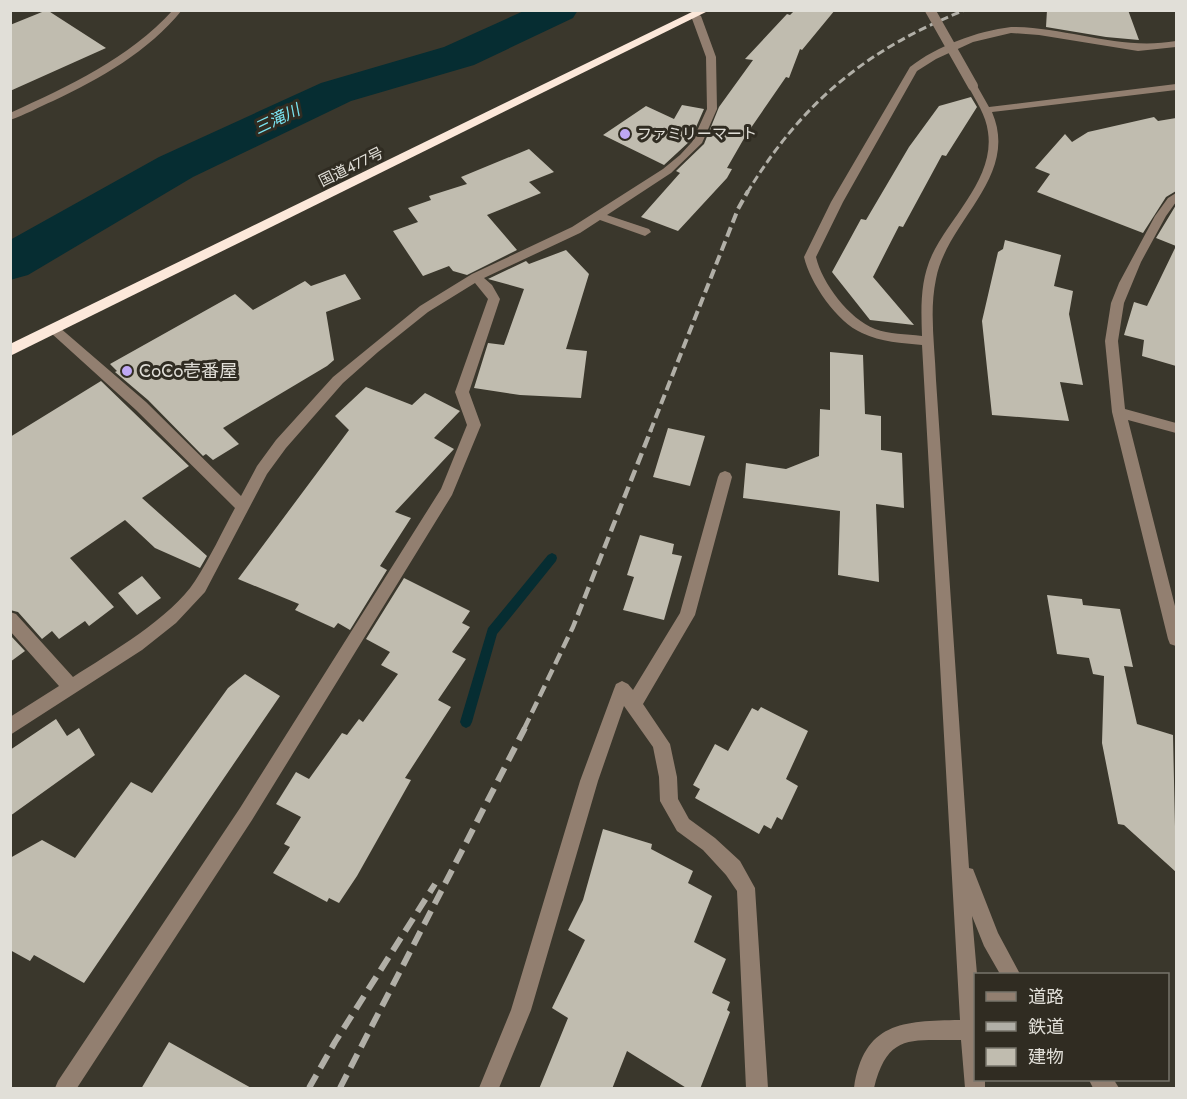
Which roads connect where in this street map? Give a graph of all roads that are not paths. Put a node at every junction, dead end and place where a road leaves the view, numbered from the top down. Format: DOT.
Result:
graph roads {
  1 [pos="178,10"];
  2 [pos="930,10"];
  3 [pos="700,13"];
  4 [pos="1176,44"];
  5 [pos="1176,87"];
  6 [pos="986,110"];
  7 [pos="10,117"];
  8 [pos="1176,196"];
  9 [pos="600,216"];
  10 [pos="645,232"];
  11 [pos="476,277"];
  12 [pos="55,330"];
  13 [pos="928,341"];
  14 [pos="10,351"];
  15 [pos="1119,411"];
  16 [pos="1176,428"];
  17 [pos="725,477"];
  18 [pos="242,506"];
  19 [pos="10,619"];
  20 [pos="1176,639"];
  21 [pos="70,687"];
  22 [pos="633,705"];
  23 [pos="10,727"];
  24 [pos="961,864"];
  25 [pos="1009,973"];
  26 [pos="971,1030"];
  27 [pos="974,1074"];
  28 [pos="65,1089"];
  29 [pos="489,1089"];
  30 [pos="757,1089"];
  31 [pos="864,1089"];
  1 -- 7 [label="street"];
  2 -- 6 [label="street, bridge"];
  3 -- 9 [label="street"];
  3 -- 12 [label="highway, 国道477号"];
  4 -- 13 [label="street"];
  5 -- 6 [label="street"];
  6 -- 13 [label="street"];
  8 -- 15 [label="street"];
  9 -- 10 [label="street"];
  9 -- 11 [label="street"];
  11 -- 18 [label="street"];
  11 -- 28 [label="street"];
  12 -- 14 [label="highway, 国道477号"];
  12 -- 18 [label="street"];
  13 -- 24 [label="street"];
  15 -- 16 [label="street"];
  15 -- 20 [label="street"];
  17 -- 22 [label="street"];
  18 -- 21 [label="street"];
  19 -- 21 [label="street"];
  21 -- 23 [label="street"];
  22 -- 29 [label="street"];
  22 -- 30 [label="street"];
  24 -- 25 [label="street"];
  24 -- 26 [label="street"];
  26 -- 27 [label="street"];
  26 -- 31 [label="street"];
}
